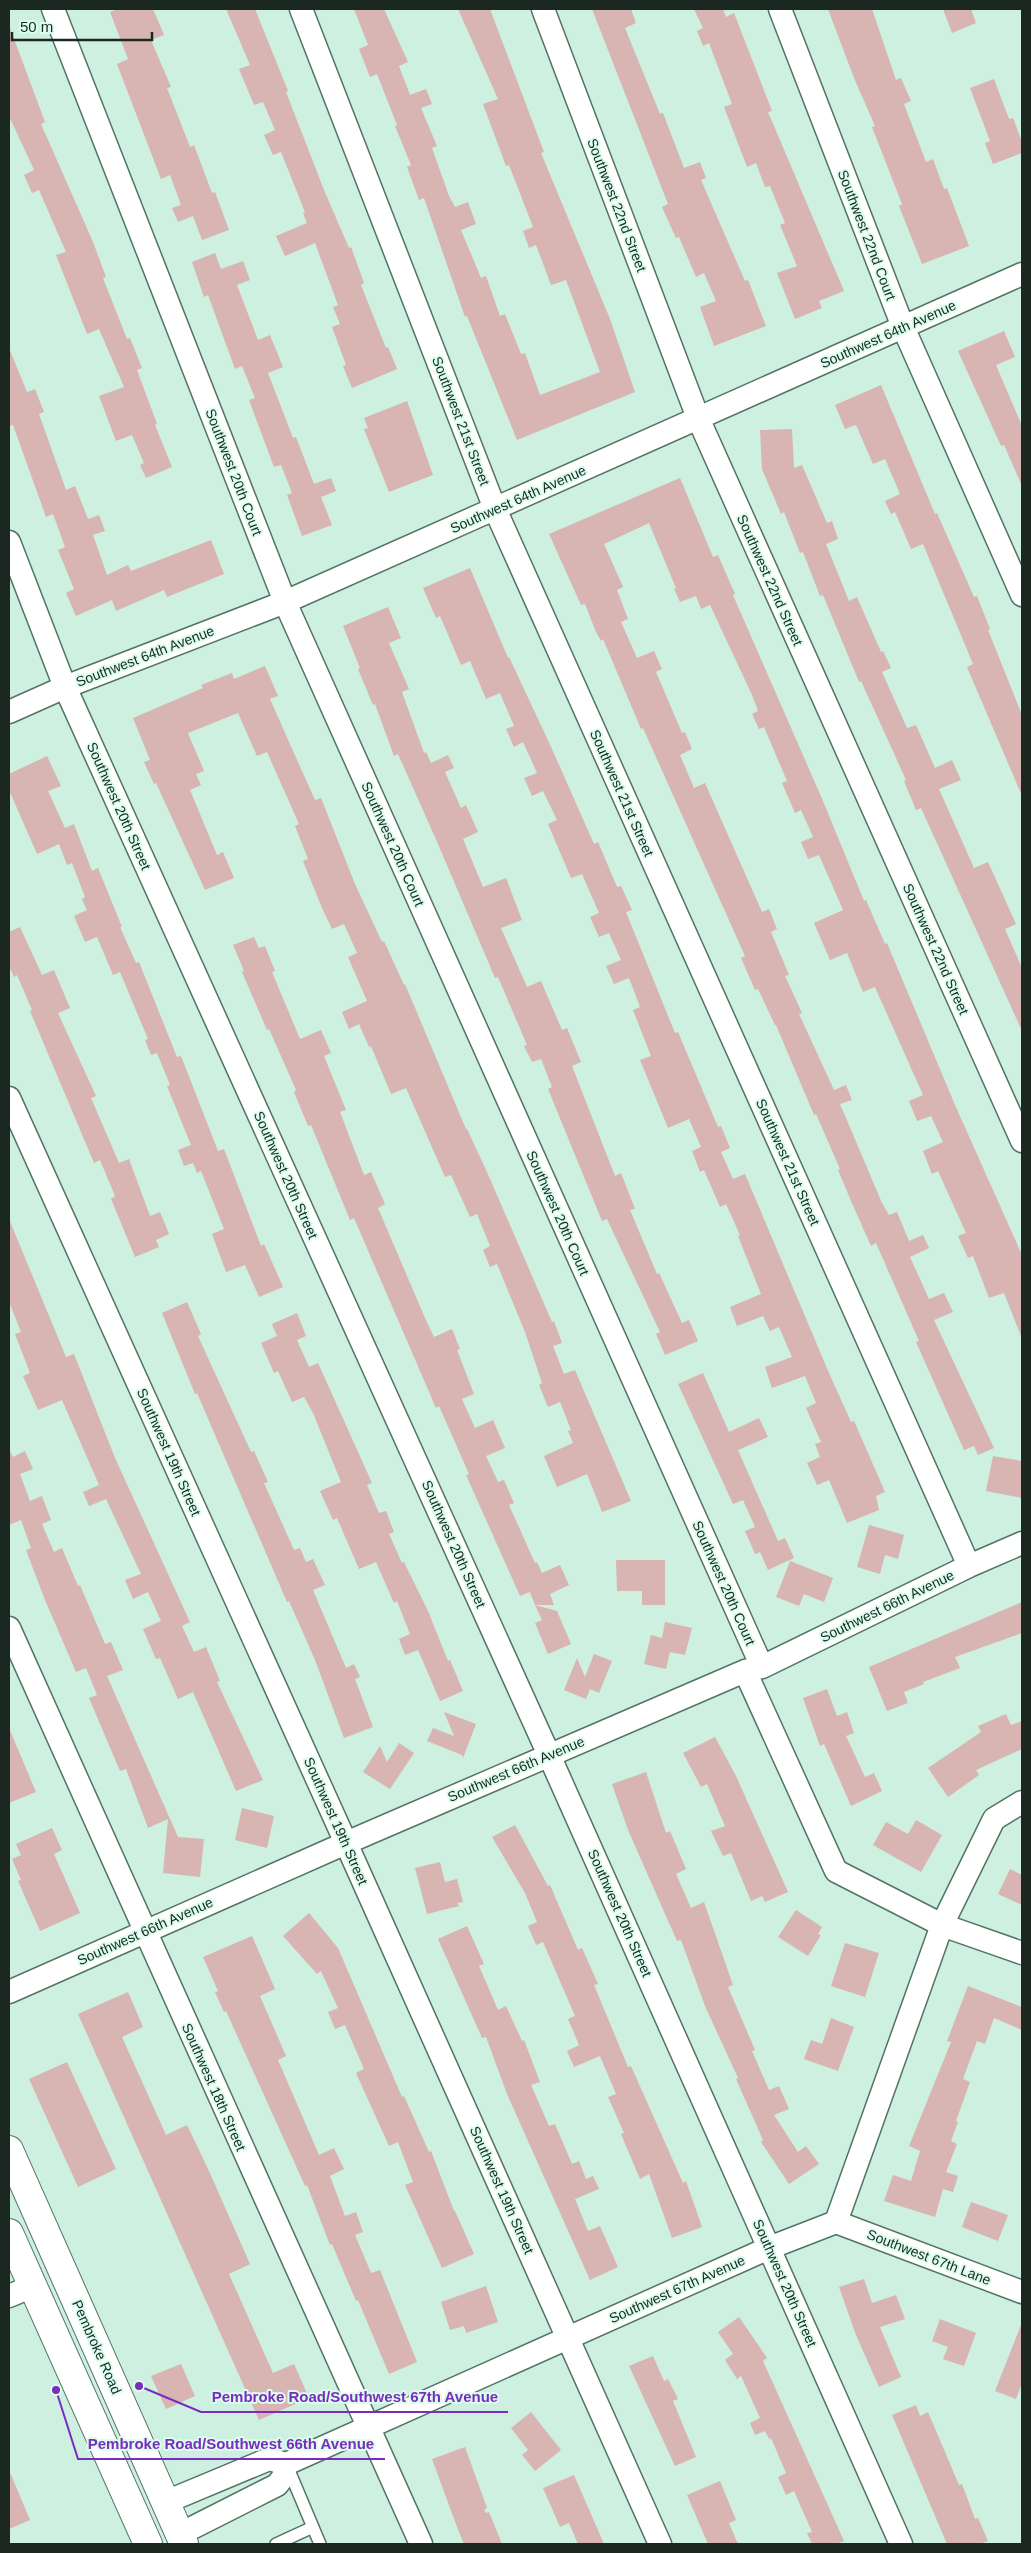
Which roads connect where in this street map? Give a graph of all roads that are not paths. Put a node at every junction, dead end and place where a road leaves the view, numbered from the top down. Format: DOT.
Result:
graph roads {
  1 [pos="53,9"];
  2 [pos="301,9"];
  3 [pos="542,9"];
  4 [pos="780,9"];
  5 [pos="1022,274"];
  6 [pos="902,327"];
  7 [pos="698,418"];
  8 [pos="495,509"];
  9 [pos="9,542"];
  10 [pos="1022,594"];
  11 [pos="284,602"];
  12 [pos="65,688"];
  13 [pos="9,712"];
  14 [pos="9,1098"];
  15 [pos="1022,1141"];
  16 [pos="1022,1543"];
  17 [pos="969,1566"];
  18 [pos="9,1628"];
  19 [pos="754,1669"];
  20 [pos="550,1755"];
  21 [pos="1022,1802"];
  22 [pos="346,1843"];
  23 [pos="942,1925"];
  24 [pos="144,1932"];
  25 [pos="1022,1953"];
  26 [pos="9,1992"];
  27 [pos="9,2150"];
  28 [pos="836,2222"];
  29 [pos="9,2233"];
  30 [pos="769,2248"];
  31 [pos="21,2291"];
  32 [pos="1022,2292"];
  33 [pos="568,2338"];
  34 [pos="368,2427"];
  35 [pos="144,2454"];
  36 [pos="286,2464"];
  37 [pos="166,2502"];
  38 [pos="313,2527"];
  39 [pos="182,2539"];
  40 [pos="148,2544"];
  41 [pos="276,2544"];
  42 [pos="320,2544"];
  43 [pos="421,2544"];
  44 [pos="660,2544"];
  45 [pos="901,2544"];
  1 -- 11 [label="street, Southwest 20th Court"];
  2 -- 8 [label="street, Southwest 21st Street"];
  3 -- 7 [label="street, Southwest 22nd Street"];
  4 -- 6 [label="street, Southwest 22nd Court"];
  5 -- 6 [label="street, Southwest 64th Avenue"];
  6 -- 7 [label="street, Southwest 64th Avenue"];
  6 -- 10 [label="street, Southwest 22nd Court"];
  7 -- 8 [label="street, Southwest 64th Avenue"];
  7 -- 15 [label="street, Southwest 22nd Street"];
  8 -- 11 [label="street, Southwest 64th Avenue"];
  8 -- 17 [label="street, Southwest 21st Street"];
  9 -- 12 [label="street, Southwest 20th Street"];
  11 -- 12 [label="street, Southwest 64th Avenue"];
  11 -- 19 [label="street, Southwest 20th Court"];
  12 -- 13 [label="street, Southwest 64th Avenue"];
  12 -- 20 [label="street, Southwest 20th Street"];
  14 -- 22 [label="street, Southwest 19th Street"];
  16 -- 17 [label="street, Southwest 66th Avenue"];
  17 -- 19 [label="street, Southwest 66th Avenue"];
  18 -- 24 [label="street, Southwest 18th Street"];
  19 -- 20 [label="street, Southwest 66th Avenue"];
  19 -- 23 [label="street, Southwest 20th Court"];
  20 -- 22 [label="street, Southwest 66th Avenue"];
  20 -- 30 [label="street, Southwest 20th Street"];
  21 -- 23 [label="street"];
  22 -- 24 [label="street, Southwest 66th Avenue"];
  22 -- 33 [label="street, Southwest 19th Street"];
  23 -- 25 [label="street, Southwest 20th Court"];
  23 -- 28 [label="street"];
  24 -- 26 [label="street, Southwest 66th Avenue"];
  24 -- 34 [label="street, Southwest 18th Street"];
  27 -- 35 [label="main road, Pembroke Road"];
  28 -- 30 [label="street, Southwest 67th Avenue"];
  28 -- 32 [label="street, Southwest 67th Lane"];
  29 -- 31 [label="main road"];
  30 -- 33 [label="street, Southwest 67th Avenue"];
  30 -- 45 [label="street, Southwest 20th Street"];
  31 -- 35 [label="main road"];
  31 -- 40 [label="main road"];
  33 -- 34 [label="street, Southwest 67th Avenue"];
  33 -- 44 [label="street, Southwest 19th Street"];
  34 -- 36 [label="street, Southwest 67th Avenue"];
  34 -- 43 [label="street, Southwest 18th Street"];
  35 -- 37 [label="main road, Pembroke Road"];
  36 -- 37 [label="street, Southwest 67th Avenue"];
  36 -- 38 [label="lane"];
  36 -- 39 [label="street"];
  37 -- 39 [label="main road, Pembroke Road"];
  38 -- 41 [label="lane"];
  38 -- 42 [label="lane"];
}
